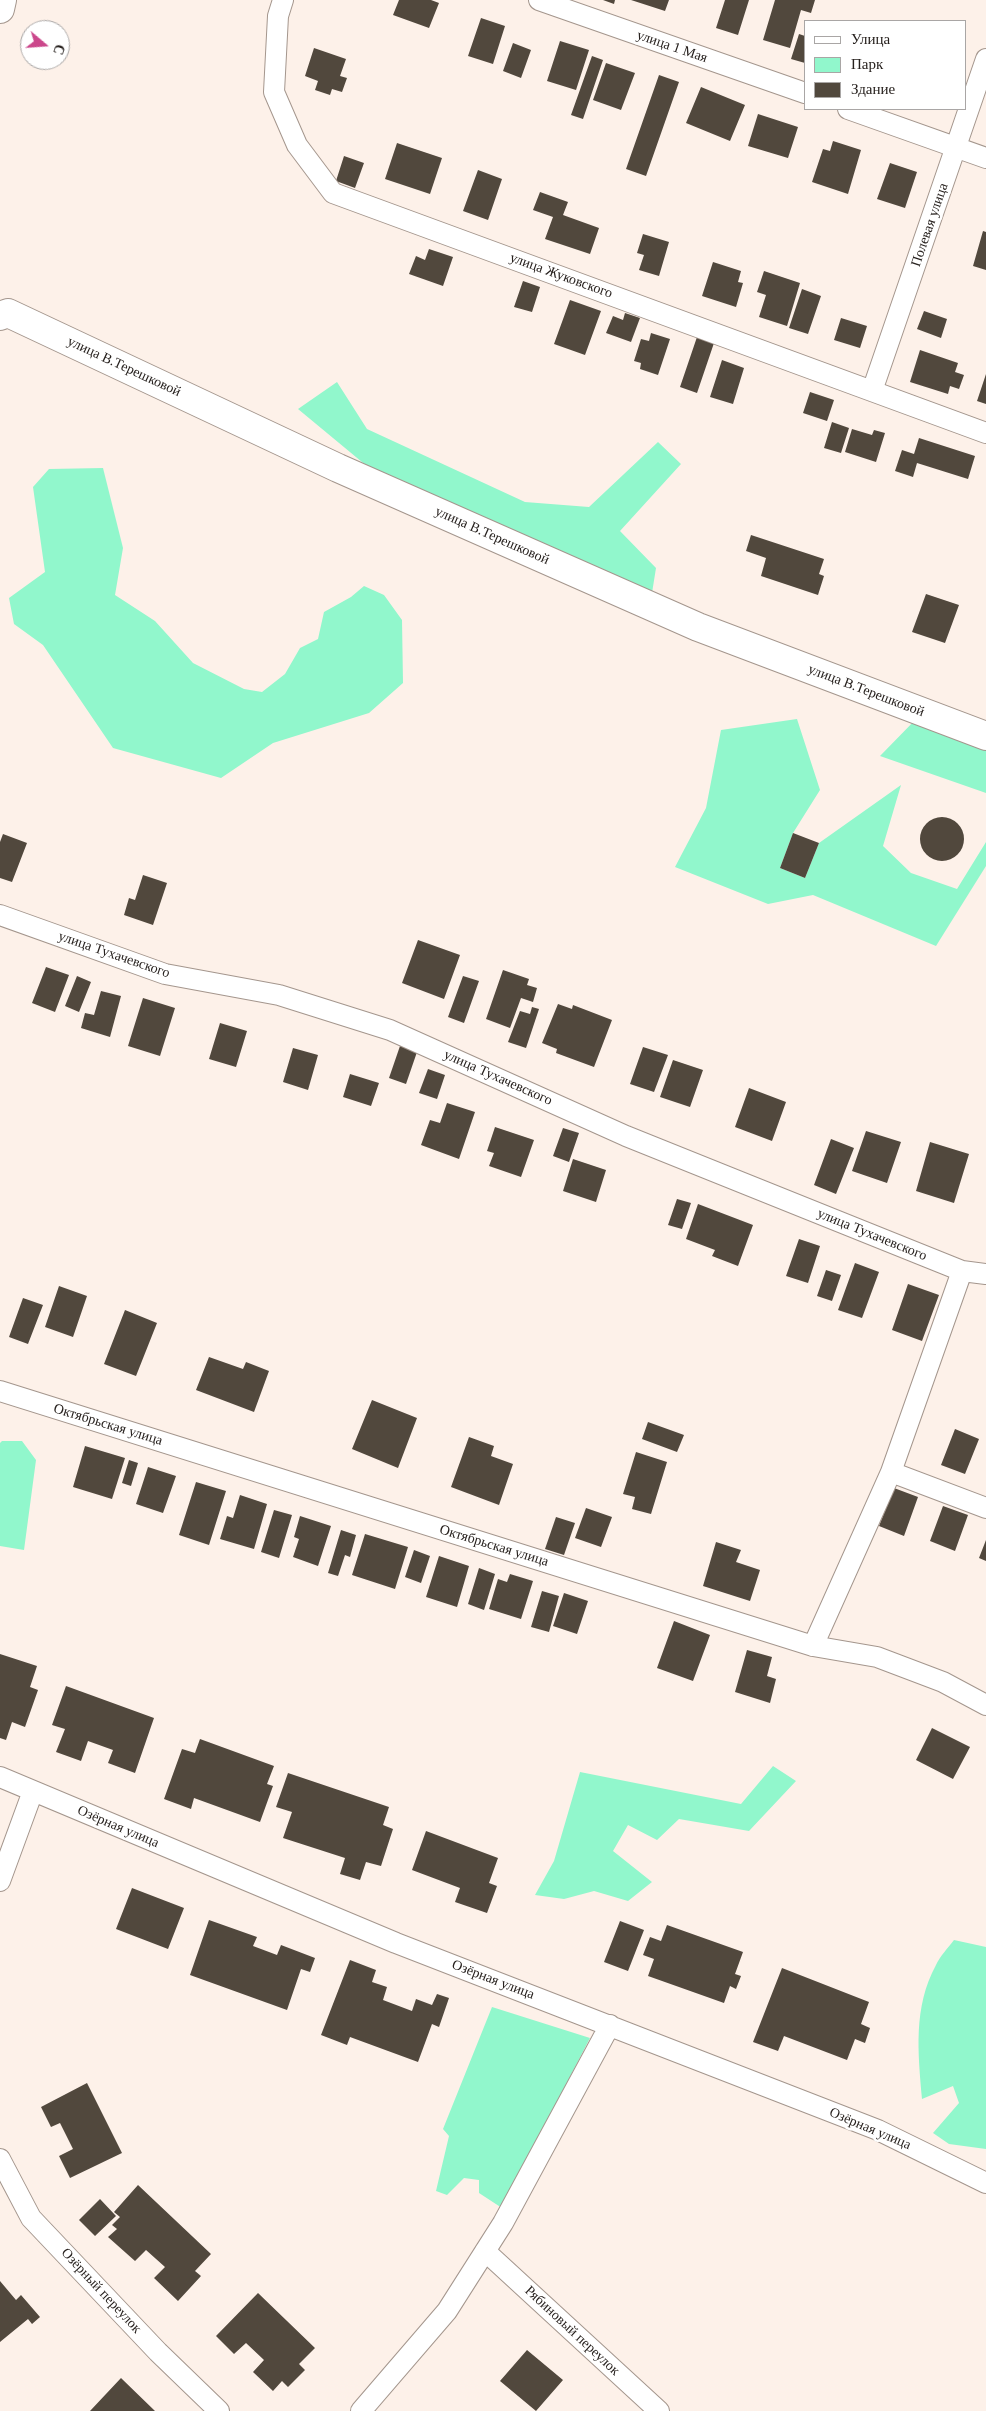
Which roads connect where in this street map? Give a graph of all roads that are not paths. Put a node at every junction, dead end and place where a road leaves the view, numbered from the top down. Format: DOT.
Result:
graph roads {
  1 [pos="2,0"];
  2 [pos="283,0"];
  3 [pos="539,0"];
  4 [pos="0,9"];
  5 [pos="986,59"];
  6 [pos="804,93"];
  7 [pos="851,110"];
  8 [pos="956,147"];
  9 [pos="986,158"];
  10 [pos="3,308"];
  11 [pos="872,391"];
  12 [pos="986,433"];
  13 [pos="986,736"];
  14 [pos="0,915"];
  15 [pos="962,1271"];
  16 [pos="986,1274"];
  17 [pos="0,1391"];
  18 [pos="891,1472"];
  19 [pos="986,1508"];
  20 [pos="813,1646"];
  21 [pos="986,1705"];
  22 [pos="0,1777"];
  23 [pos="33,1791"];
  24 [pos="0,1881"];
  25 [pos="610,2025"];
  26 [pos="0,2159"];
  27 [pos="986,2183"];
  28 [pos="485,2251"];
  29 [pos="219,2411"];
  30 [pos="361,2411"];
  31 [pos="659,2411"];
  1 -- 4 [label="main road"];
  2 -- 11 [label="street, улица Жуковского"];
  3 -- 6 [label="street, улица 1 Мая"];
  5 -- 8 [label="street, Полевая улица"];
  7 -- 8 [label="street"];
  8 -- 9 [label="street"];
  8 -- 11 [label="street, Полевая улица"];
  10 -- 13 [label="main road, улица В.Терешковой"];
  11 -- 12 [label="street, улица Жуковского"];
  14 -- 15 [label="street, улица Тухачевского"];
  15 -- 16 [label="street, улица Тухачевского"];
  15 -- 18 [label="street"];
  17 -- 20 [label="street, Октябрьская улица"];
  18 -- 19 [label="street"];
  18 -- 20 [label="street"];
  20 -- 21 [label="street, Октябрьская улица"];
  22 -- 23 [label="street, Озёрная улица"];
  23 -- 24 [label="street"];
  23 -- 25 [label="street, Озёрная улица"];
  25 -- 27 [label="street, Озёрная улица"];
  25 -- 28 [label="street"];
  26 -- 29 [label="street, Озёрный переулок"];
  28 -- 30 [label="street"];
  28 -- 31 [label="street, Рябиновый переулок"];
}
